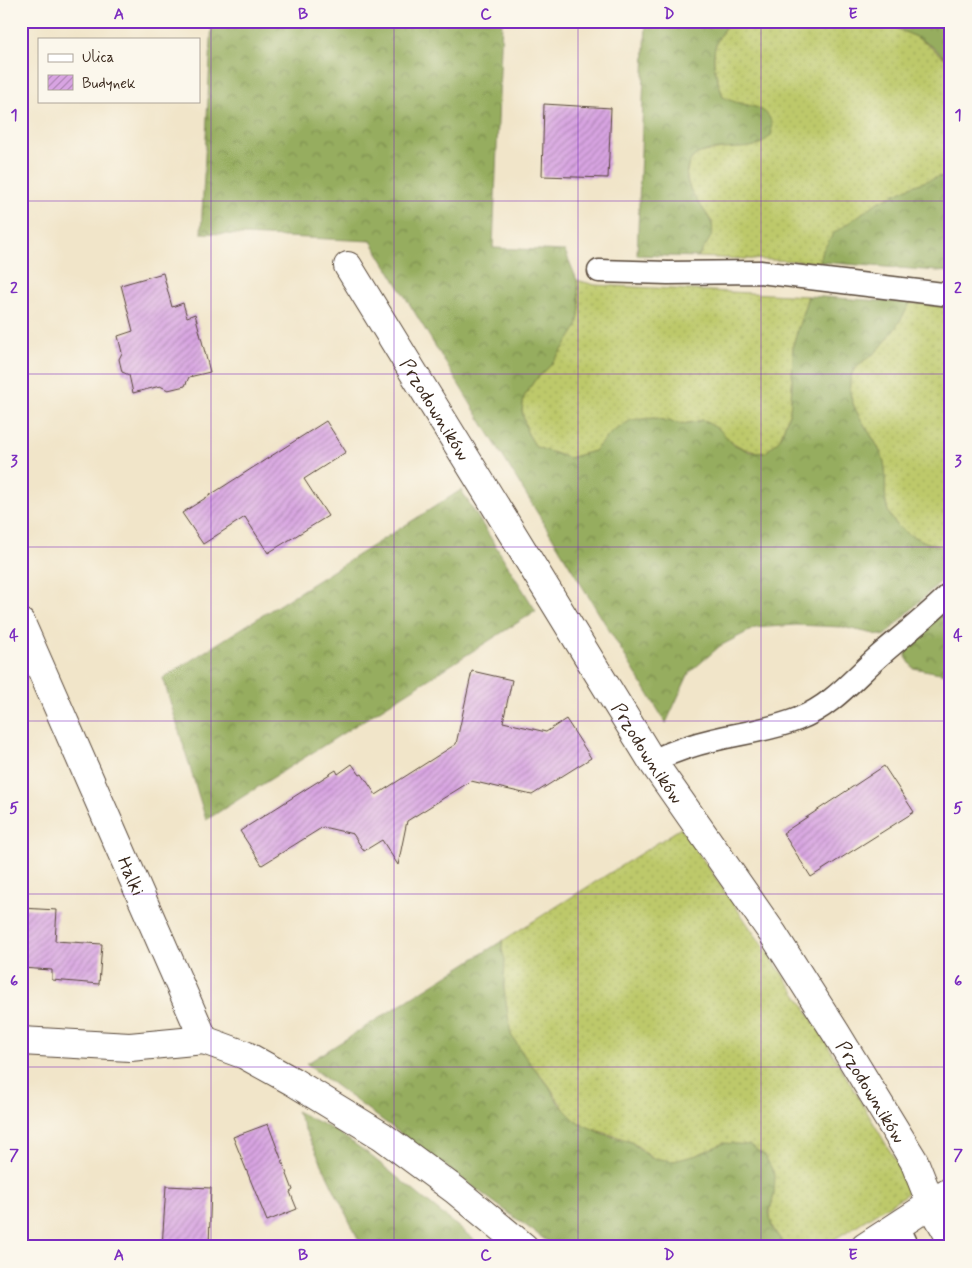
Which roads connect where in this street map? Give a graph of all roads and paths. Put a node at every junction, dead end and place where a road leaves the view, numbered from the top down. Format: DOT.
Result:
graph roads {
  1 [pos="348,266"];
  2 [pos="599,271"];
  3 [pos="951,295"];
  4 [pos="951,593"];
  5 [pos="21,623"];
  6 [pos="652,761"];
  7 [pos="204,1040"];
  8 [pos="21,1041"];
  9 [pos="941,1198"];
  10 [pos="903,1237"];
  11 [pos="951,1239"];
  12 [pos="524,1247"];
  13 [pos="865,1247"];
  1 -- 6 [label="street, Przodowników"];
  2 -- 3 [label="lane"];
  4 -- 6 [label="lane"];
  5 -- 7 [label="street, Halki"];
  6 -- 9 [label="street, Przodowników"];
  7 -- 8 [label="street"];
  7 -- 12 [label="street"];
  9 -- 10 [label="street"];
  9 -- 11 [label="street, Przodowników"];
  10 -- 13 [label="street"];
}
